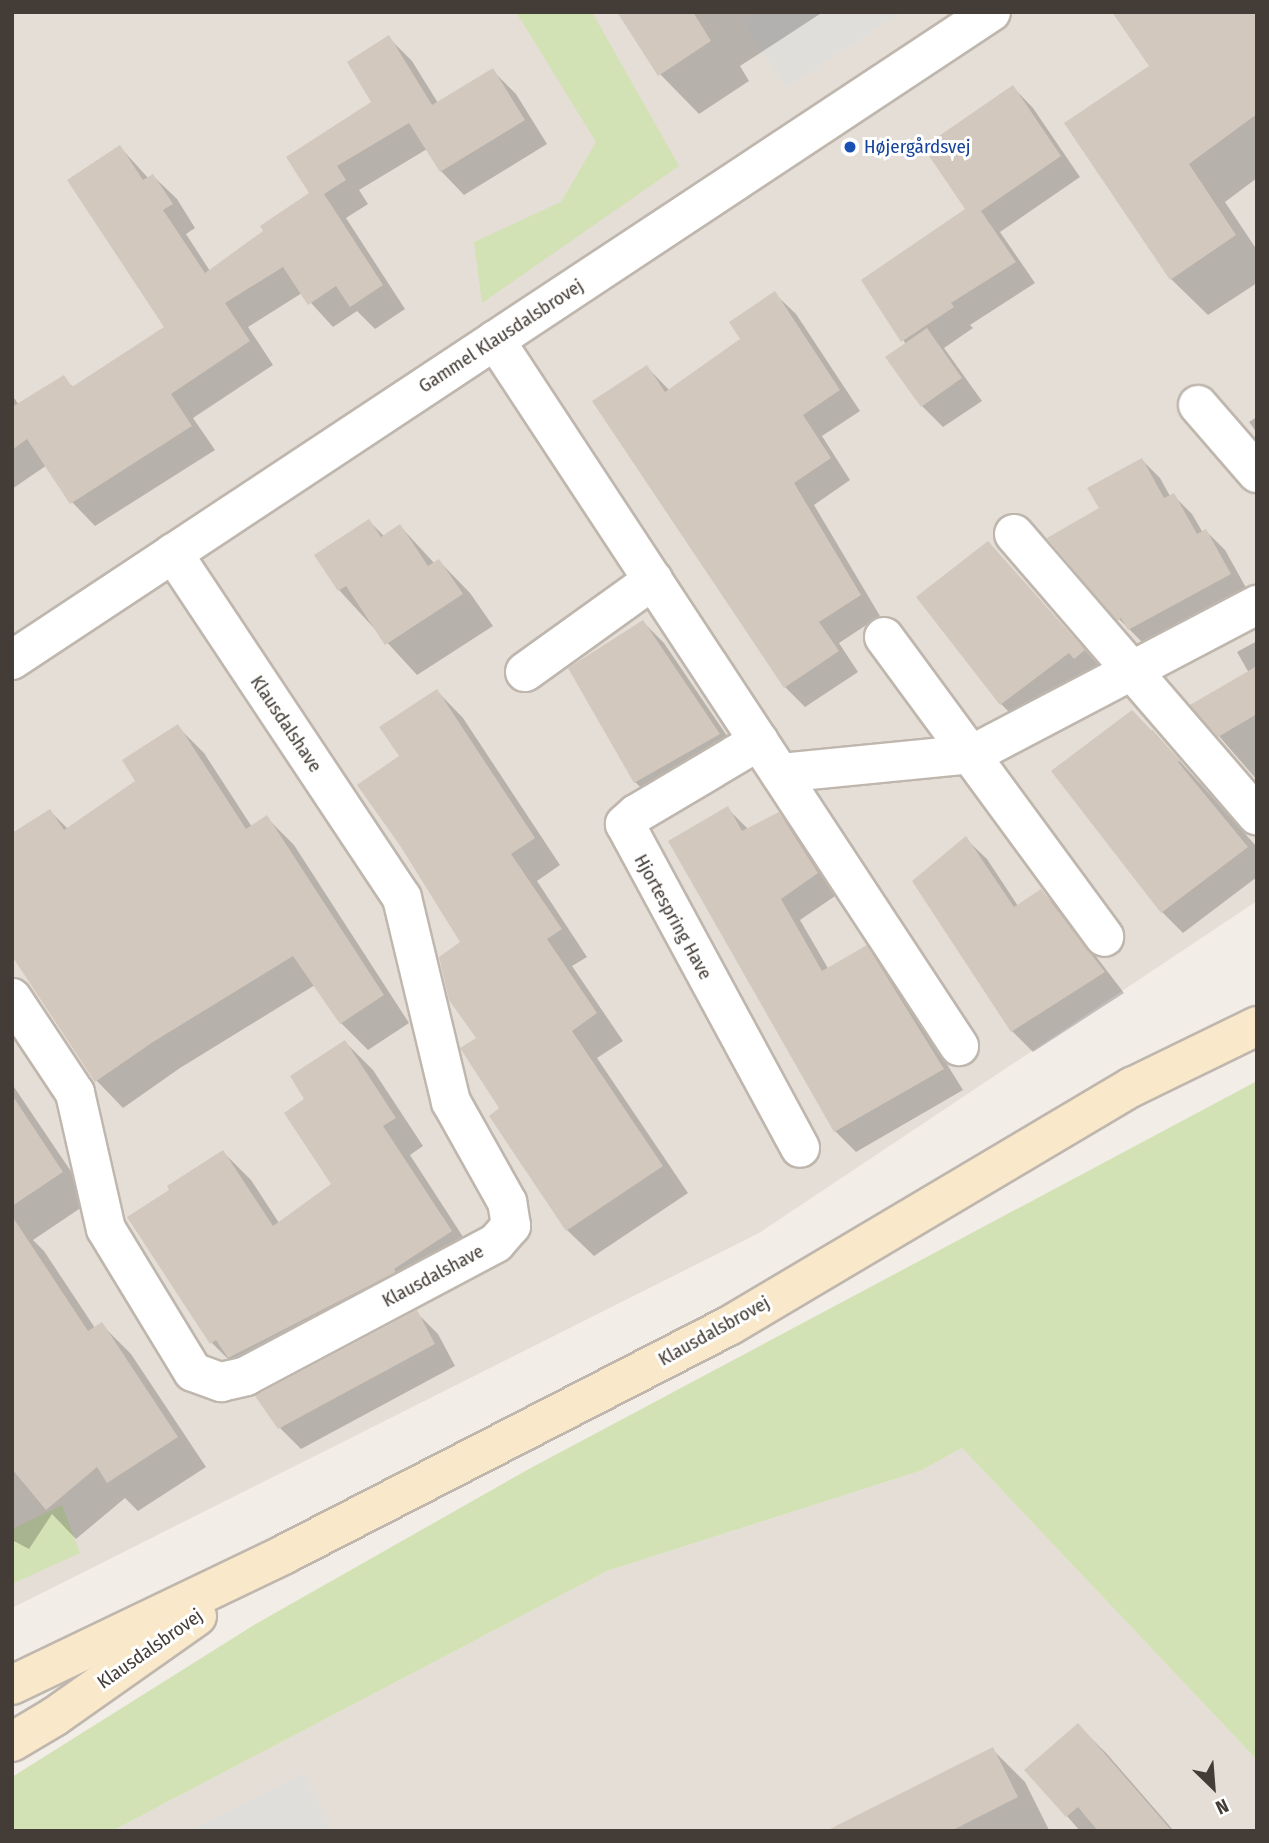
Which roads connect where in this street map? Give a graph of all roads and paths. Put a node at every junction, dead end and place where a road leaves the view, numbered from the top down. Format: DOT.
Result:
graph roads {
  1 [pos="991,12"];
  2 [pos="495,340"];
  3 [pos="1198,405"];
  4 [pos="1257,473"];
  5 [pos="1014,534"];
  6 [pos="173,553"];
  7 [pos="653,580"];
  8 [pos="1257,605"];
  9 [pos="884,637"];
  10 [pos="12,660"];
  11 [pos="1134,670"];
  12 [pos="525,672"];
  13 [pos="759,741"];
  14 [pos="973,754"];
  15 [pos="780,773"];
  16 [pos="1257,816"];
  17 [pos="1104,937"];
  18 [pos="12,998"];
  19 [pos="1257,999"];
  20 [pos="1257,1026"];
  21 [pos="959,1045"];
  22 [pos="1132,1087"];
  23 [pos="800,1148"];
  24 [pos="285,1554"];
  25 [pos="12,1685"];
  26 [pos="12,1742"];
  1 -- 2 [label="street, Gammel Klausdalsbrovej"];
  2 -- 6 [label="street, Gammel Klausdalsbrovej"];
  2 -- 7 [label="street"];
  3 -- 4 [label="street"];
  5 -- 11 [label="street"];
  6 -- 10 [label="street, Gammel Klausdalsbrovej"];
  6 -- 18 [label="street, Klausdalshave"];
  7 -- 12 [label="street"];
  7 -- 13 [label="street"];
  8 -- 11 [label="street"];
  9 -- 14 [label="street"];
  11 -- 14 [label="street"];
  11 -- 16 [label="street"];
  13 -- 15 [label="street"];
  13 -- 23 [label="street, Hjortespring Have"];
  14 -- 15 [label="street"];
  14 -- 17 [label="street"];
  15 -- 21 [label="street"];
  19 -- 22 [label="street, Klausdalsbrovej"];
  20 -- 22 [label="street, Klausdalsbrovej"];
  22 -- 24 [label="street, Klausdalsbrovej"];
  24 -- 25 [label="street, Klausdalsbrovej"];
  24 -- 26 [label="street, Klausdalsbrovej"];
}
